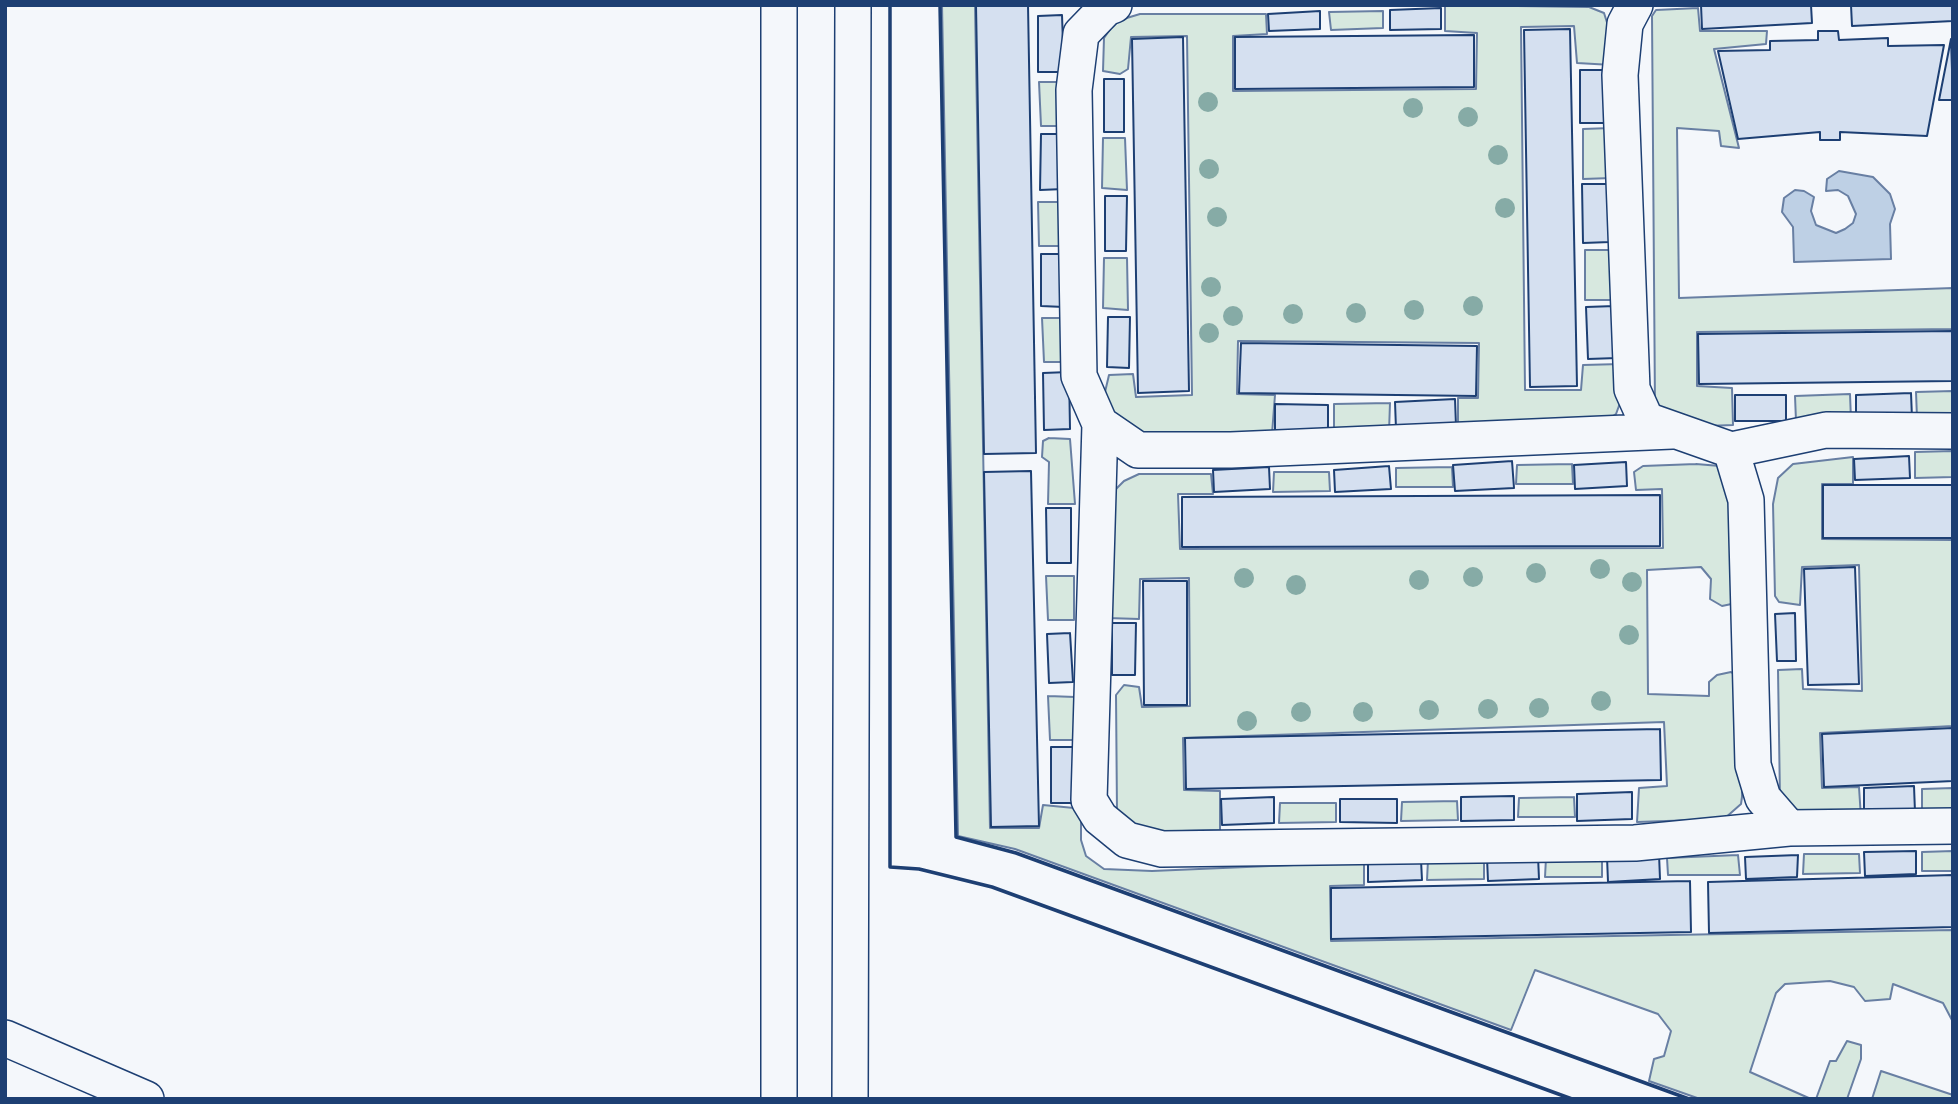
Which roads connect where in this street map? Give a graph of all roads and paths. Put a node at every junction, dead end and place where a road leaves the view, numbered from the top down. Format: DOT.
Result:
graph roads {
  1 [pos="779,5"];
  2 [pos="853,5"];
  3 [pos="1114,5"];
  4 [pos="1635,5"];
  5 [pos="1100,424"];
  6 [pos="1676,431"];
  7 [pos="1953,431"];
  8 [pos="1731,450"];
  9 [pos="1953,827"];
  10 [pos="1789,828"];
  11 [pos="5,1038"];
  12 [pos="146,1099"];
  13 [pos="779,1099"];
  14 [pos="850,1099"];
  1 -- 13 [label="street"];
  2 -- 14 [label="street"];
  3 -- 5 [label="street"];
  4 -- 6 [label="street"];
  5 -- 6 [label="street"];
  5 -- 10 [label="street"];
  6 -- 8 [label="street"];
  7 -- 8 [label="street"];
  8 -- 10 [label="street"];
  9 -- 10 [label="street"];
  11 -- 12 [label="street"];
}
